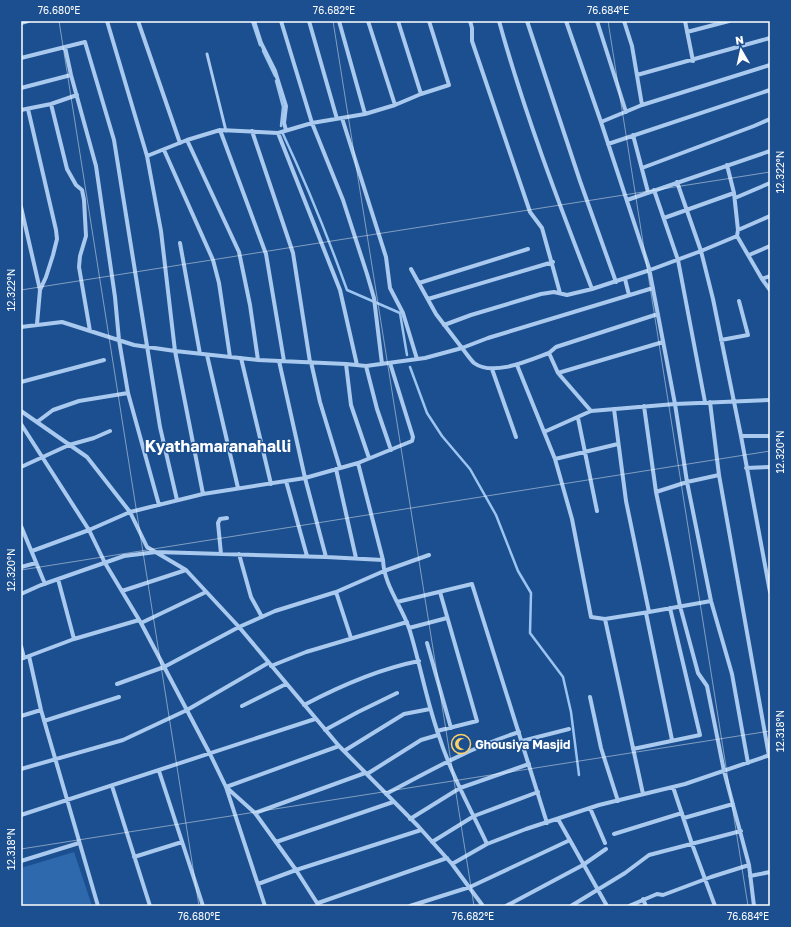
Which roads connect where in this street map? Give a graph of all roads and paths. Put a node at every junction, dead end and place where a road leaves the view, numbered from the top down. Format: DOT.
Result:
graph roads {
  1 [pos="28,21"];
  2 [pos="108,21"];
  3 [pos="138,21"];
  4 [pos="254,21"];
  5 [pos="282,21"];
  6 [pos="308,21"];
  7 [pos="339,21"];
  8 [pos="368,21"];
  9 [pos="398,21"];
  10 [pos="429,21"];
  11 [pos="470,21"];
  12 [pos="498,21"];
  13 [pos="527,21"];
  14 [pos="566,21"];
  15 [pos="598,21"];
  16 [pos="624,21"];
  17 [pos="685,21"];
  18 [pos="729,21"];
  19 [pos="21,23"];
  20 [pos="687,32"];
  21 [pos="770,38"];
  22 [pos="65,47"];
  23 [pos="207,54"];
  24 [pos="21,58"];
  25 [pos="693,60"];
  26 [pos="770,65"];
  27 [pos="71,75"];
  28 [pos="637,75"];
  29 [pos="21,88"];
  30 [pos="770,90"];
  31 [pos="421,94"];
  32 [pos="77,96"];
  33 [pos="51,104"];
  34 [pos="395,105"];
  35 [pos="642,105"];
  36 [pos="28,109"];
  37 [pos="21,110"];
  38 [pos="626,112"];
  39 [pos="365,114"];
  40 [pos="339,119"];
  41 [pos="770,119"];
  42 [pos="601,122"];
  43 [pos="312,123"];
  44 [pos="220,130"];
  45 [pos="226,130"];
  46 [pos="286,130"];
  47 [pos="252,132"];
  48 [pos="278,133"];
  49 [pos="633,135"];
  50 [pos="187,140"];
  51 [pos="180,143"];
  52 [pos="608,144"];
  53 [pos="164,150"];
  54 [pos="770,151"];
  55 [pos="147,156"];
  56 [pos="727,165"];
  57 [pos="642,168"];
  58 [pos="677,182"];
  59 [pos="770,183"];
  60 [pos="654,190"];
  61 [pos="648,192"];
  62 [pos="734,193"];
  63 [pos="735,198"];
  64 [pos="627,200"];
  65 [pos="21,207"];
  66 [pos="686,210"];
  67 [pos="770,216"];
  68 [pos="664,218"];
  69 [pos="738,230"];
  70 [pos="737,236"];
  71 [pos="180,244"];
  72 [pos="770,246"];
  73 [pos="528,249"];
  74 [pos="701,251"];
  75 [pos="749,255"];
  76 [pos="678,260"];
  77 [pos="553,262"];
  78 [pos="411,269"];
  79 [pos="650,270"];
  80 [pos="770,276"];
  81 [pos="625,279"];
  82 [pos="762,280"];
  83 [pos="616,282"];
  84 [pos="419,283"];
  85 [pos="653,288"];
  86 [pos="592,289"];
  87 [pos="40,290"];
  88 [pos="770,290"];
  89 [pos="560,293"];
  90 [pos="629,295"];
  91 [pos="428,299"];
  92 [pos="739,301"];
  93 [pos="658,314"];
  94 [pos="37,324"];
  95 [pos="444,325"];
  96 [pos="21,327"];
  97 [pos="90,331"];
  98 [pos="119,340"];
  99 [pos="722,340"];
  100 [pos="663,342"];
  101 [pos="146,347"];
  102 [pos="462,348"];
  103 [pos="175,351"];
  104 [pos="549,353"];
  105 [pos="200,354"];
  106 [pos="207,355"];
  107 [pos="230,357"];
  108 [pos="241,358"];
  109 [pos="417,359"];
  110 [pos="104,360"];
  111 [pos="258,360"];
  112 [pos="279,361"];
  113 [pos="284,361"];
  114 [pos="311,362"];
  115 [pos="390,363"];
  116 [pos="346,364"];
  117 [pos="382,364"];
  118 [pos="357,365"];
  119 [pos="517,365"];
  120 [pos="366,366"];
  121 [pos="492,369"];
  122 [pos="558,373"];
  123 [pos="21,382"];
  124 [pos="128,393"];
  125 [pos="770,400"];
  126 [pos="734,401"];
  127 [pos="705,402"];
  128 [pos="710,402"];
  129 [pos="675,404"];
  130 [pos="644,406"];
  131 [pos="614,409"];
  132 [pos="21,411"];
  133 [pos="591,411"];
  134 [pos="578,418"];
  135 [pos="36,422"];
  136 [pos="21,424"];
  137 [pos="110,431"];
  138 [pos="544,432"];
  139 [pos="741,436"];
  140 [pos="770,436"];
  141 [pos="516,437"];
  142 [pos="618,444"];
  143 [pos="69,445"];
  144 [pos="391,450"];
  145 [pos="584,452"];
  146 [pos="43,458"];
  147 [pos="369,458"];
  148 [pos="554,459"];
  149 [pos="358,463"];
  150 [pos="21,467"];
  151 [pos="770,467"];
  152 [pos="338,468"];
  153 [pos="746,468"];
  154 [pos="719,475"];
  155 [pos="305,478"];
  156 [pos="286,481"];
  157 [pos="687,482"];
  158 [pos="271,484"];
  159 [pos="238,488"];
  160 [pos="656,492"];
  161 [pos="203,494"];
  162 [pos="178,500"];
  163 [pos="159,505"];
  164 [pos="597,510"];
  165 [pos="130,512"];
  166 [pos="228,518"];
  167 [pos="21,526"];
  168 [pos="89,530"];
  169 [pos="32,551"];
  170 [pos="156,552"];
  171 [pos="221,554"];
  172 [pos="239,554"];
  173 [pos="429,555"];
  174 [pos="307,556"];
  175 [pos="326,557"];
  176 [pos="356,558"];
  177 [pos="383,560"];
  178 [pos="36,563"];
  179 [pos="106,563"];
  180 [pos="21,567"];
  181 [pos="186,570"];
  182 [pos="384,571"];
  183 [pos="58,579"];
  184 [pos="45,584"];
  185 [pos="122,591"];
  186 [pos="206,592"];
  187 [pos="336,592"];
  188 [pos="440,592"];
  189 [pos="770,592"];
  190 [pos="21,594"];
  191 [pos="711,601"];
  192 [pos="397,602"];
  193 [pos="680,606"];
  194 [pos="670,608"];
  195 [pos="647,613"];
  196 [pos="262,617"];
  197 [pos="447,618"];
  198 [pos="605,619"];
  199 [pos="140,621"];
  200 [pos="407,622"];
  201 [pos="239,627"];
  202 [pos="409,628"];
  203 [pos="351,638"];
  204 [pos="74,639"];
  205 [pos="427,643"];
  206 [pos="21,646"];
  207 [pos="29,656"];
  208 [pos="22,658"];
  209 [pos="419,661"];
  210 [pos="270,664"];
  211 [pos="164,667"];
  212 [pos="116,684"];
  213 [pos="286,684"];
  214 [pos="397,693"];
  215 [pos="119,697"];
  216 [pos="590,697"];
  217 [pos="304,705"];
  218 [pos="242,706"];
  219 [pos="430,709"];
  220 [pos="41,710"];
  221 [pos="186,710"];
  222 [pos="21,716"];
  223 [pos="315,719"];
  224 [pos="44,721"];
  225 [pos="451,728"];
  226 [pos="569,729"];
  227 [pos="325,730"];
  228 [pos="519,732"];
  229 [pos="438,733"];
  230 [pos="672,740"];
  231 [pos="522,741"];
  232 [pos="339,746"];
  233 [pos="633,749"];
  234 [pos="344,751"];
  235 [pos="210,754"];
  236 [pos="770,756"];
  237 [pos="56,759"];
  238 [pos="448,761"];
  239 [pos="748,763"];
  240 [pos="530,764"];
  241 [pos="21,769"];
  242 [pos="159,771"];
  243 [pos="724,771"];
  244 [pos="366,774"];
  245 [pos="112,786"];
  246 [pos="226,787"];
  247 [pos="673,787"];
  248 [pos="460,788"];
  249 [pos="538,792"];
  250 [pos="386,794"];
  251 [pos="643,794"];
  252 [pos="67,800"];
  253 [pos="618,801"];
  254 [pos="393,802"];
  255 [pos="733,804"];
  256 [pos="590,808"];
  257 [pos="255,813"];
  258 [pos="21,815"];
  259 [pos="683,815"];
  260 [pos="474,816"];
  261 [pos="410,819"];
  262 [pos="558,819"];
  263 [pos="547,823"];
  264 [pos="421,830"];
  265 [pos="741,831"];
  266 [pos="614,834"];
  267 [pos="570,840"];
  268 [pos="182,842"];
  269 [pos="276,842"];
  270 [pos="432,842"];
  271 [pos="79,843"];
  272 [pos="605,843"];
  273 [pos="487,844"];
  274 [pos="692,844"];
  275 [pos="606,849"];
  276 [pos="134,857"];
  277 [pos="447,858"];
  278 [pos="21,861"];
  279 [pos="452,864"];
  280 [pos="583,865"];
  281 [pos="749,865"];
  282 [pos="296,870"];
  283 [pos="770,872"];
  284 [pos="750,876"];
  285 [pos="705,879"];
  286 [pos="258,884"];
  287 [pos="470,887"];
  288 [pos="597,891"];
  289 [pos="643,899"];
  290 [pos="319,904"];
  291 [pos="98,906"];
  292 [pos="150,906"];
  293 [pos="203,906"];
  294 [pos="266,906"];
  295 [pos="410,906"];
  296 [pos="483,906"];
  297 [pos="506,906"];
  298 [pos="571,906"];
  299 [pos="607,906"];
  300 [pos="630,906"];
  301 [pos="646,906"];
  302 [pos="715,906"];
  303 [pos="754,906"];
  1 -- 19 [label="street"];
  2 -- 55 [label="street"];
  3 -- 51 [label="street"];
  4 -- 46 [label="street"];
  5 -- 43 [label="street"];
  6 -- 40 [label="street"];
  7 -- 39 [label="street"];
  8 -- 34 [label="street"];
  9 -- 31 [label="street"];
  10 -- 31 [label="street"];
  11 -- 77 [label="street"];
  12 -- 86 [label="street"];
  13 -- 83 [label="street"];
  14 -- 42 [label="street"];
  15 -- 38 [label="street"];
  16 -- 28 [label="street"];
  17 -- 20 [label="street"];
  18 -- 20 [label="street"];
  20 -- 25 [label="street"];
  21 -- 25 [label="street"];
  22 -- 24 [label="street"];
  22 -- 27 [label="street"];
  22 -- 101 [label="street"];
  23 -- 45 [label="lane"];
  25 -- 28 [label="street"];
  26 -- 35 [label="street"];
  27 -- 29 [label="street"];
  27 -- 32 [label="street"];
  28 -- 35 [label="street"];
  30 -- 49 [label="street"];
  31 -- 34 [label="street"];
  32 -- 33 [label="street"];
  32 -- 98 [label="street"];
  33 -- 36 [label="street"];
  33 -- 97 [label="street"];
  34 -- 39 [label="street"];
  35 -- 38 [label="street"];
  36 -- 37 [label="street"];
  36 -- 87 [label="street"];
  38 -- 42 [label="street"];
  39 -- 40 [label="street"];
  40 -- 43 [label="street"];
  40 -- 109 [label="street"];
  41 -- 57 [label="street"];
  42 -- 52 [label="street"];
  43 -- 46 [label="street"];
  43 -- 117 [label="street"];
  44 -- 45 [label="street"];
  44 -- 50 [label="street"];
  44 -- 113 [label="street"];
  45 -- 47 [label="street"];
  46 -- 48 [label="street"];
  47 -- 48 [label="street"];
  47 -- 114 [label="street"];
  48 -- 118 [label="street"];
  49 -- 52 [label="street"];
  49 -- 57 [label="street"];
  50 -- 51 [label="street"];
  50 -- 111 [label="street"];
  51 -- 53 [label="street"];
  52 -- 64 [label="street"];
  53 -- 55 [label="street"];
  53 -- 107 [label="street"];
  54 -- 56 [label="street"];
  55 -- 103 [label="street"];
  56 -- 58 [label="street"];
  56 -- 62 [label="street"];
  57 -- 61 [label="street"];
  58 -- 60 [label="street"];
  58 -- 66 [label="street"];
  59 -- 63 [label="street"];
  60 -- 61 [label="street"];
  60 -- 68 [label="street"];
  61 -- 64 [label="street"];
  62 -- 63 [label="street"];
  62 -- 66 [label="street"];
  63 -- 69 [label="street"];
  64 -- 79 [label="street"];
  65 -- 87 [label="street"];
  66 -- 68 [label="street"];
  66 -- 74 [label="street"];
  67 -- 69 [label="street"];
  68 -- 76 [label="street"];
  69 -- 70 [label="street"];
  70 -- 74 [label="street"];
  70 -- 75 [label="street"];
  71 -- 105 [label="street"];
  72 -- 75 [label="street"];
  73 -- 84 [label="street"];
  74 -- 76 [label="street"];
  74 -- 99 [label="street"];
  75 -- 82 [label="street"];
  76 -- 79 [label="street"];
  76 -- 127 [label="street"];
  77 -- 89 [label="street"];
  77 -- 91 [label="street"];
  78 -- 84 [label="street"];
  79 -- 81 [label="street"];
  79 -- 85 [label="street"];
  80 -- 82 [label="street"];
  81 -- 83 [label="street"];
  81 -- 90 [label="street"];
  82 -- 88 [label="street"];
  83 -- 86 [label="street"];
  84 -- 91 [label="street"];
  85 -- 90 [label="street"];
  85 -- 93 [label="street"];
  86 -- 89 [label="street"];
  87 -- 94 [label="street"];
  89 -- 95 [label="street"];
  90 -- 102 [label="street"];
  91 -- 95 [label="street"];
  92 -- 99 [label="street"];
  93 -- 100 [label="street"];
  93 -- 104 [label="street"];
  94 -- 96 [label="street"];
  94 -- 97 [label="street"];
  95 -- 102 [label="street"];
  97 -- 98 [label="street"];
  98 -- 101 [label="street"];
  98 -- 124 [label="street"];
  99 -- 126 [label="street"];
  100 -- 122 [label="street"];
  100 -- 129 [label="street"];
  101 -- 103 [label="street"];
  101 -- 162 [label="street"];
  102 -- 109 [label="street"];
  102 -- 121 [label="street"];
  103 -- 105 [label="street"];
  103 -- 161 [label="street"];
  104 -- 119 [label="street"];
  104 -- 122 [label="street"];
  105 -- 106 [label="street"];
  106 -- 107 [label="street"];
  106 -- 159 [label="street"];
  107 -- 108 [label="street"];
  108 -- 111 [label="street"];
  108 -- 158 [label="street"];
  109 -- 115 [label="street"];
  110 -- 123 [label="street"];
  111 -- 112 [label="street"];
  112 -- 113 [label="street"];
  112 -- 155 [label="street"];
  113 -- 114 [label="street"];
  114 -- 116 [label="street"];
  114 -- 152 [label="street"];
  115 -- 117 [label="street"];
  115 -- 144 [label="street"];
  116 -- 118 [label="street"];
  116 -- 147 [label="street"];
  117 -- 120 [label="street"];
  118 -- 120 [label="street"];
  119 -- 121 [label="street"];
  119 -- 138 [label="street"];
  120 -- 144 [label="street"];
  121 -- 141 [label="street"];
  122 -- 133 [label="street"];
  124 -- 135 [label="street"];
  124 -- 163 [label="street"];
  125 -- 126 [label="street"];
  126 -- 128 [label="street"];
  126 -- 139 [label="street"];
  127 -- 128 [label="street"];
  127 -- 129 [label="street"];
  128 -- 154 [label="street"];
  129 -- 130 [label="street"];
  129 -- 157 [label="street"];
  130 -- 131 [label="street"];
  130 -- 160 [label="street"];
  131 -- 133 [label="street"];
  131 -- 142 [label="street"];
  132 -- 135 [label="street"];
  133 -- 134 [label="street"];
  134 -- 138 [label="street"];
  134 -- 145 [label="street"];
  135 -- 143 [label="street"];
  136 -- 146 [label="street"];
  137 -- 143 [label="street"];
  138 -- 148 [label="street"];
  139 -- 140 [label="street"];
  139 -- 153 [label="street"];
  142 -- 145 [label="street"];
  142 -- 195 [label="street"];
  143 -- 146 [label="street"];
  143 -- 165 [label="street"];
  144 -- 147 [label="street"];
  145 -- 148 [label="street"];
  145 -- 164 [label="street"];
  146 -- 150 [label="street"];
  146 -- 168 [label="street"];
  147 -- 149 [label="street"];
  148 -- 198 [label="street"];
  149 -- 152 [label="street"];
  149 -- 177 [label="street"];
  151 -- 153 [label="street"];
  152 -- 155 [label="street"];
  152 -- 176 [label="street"];
  153 -- 189 [label="street"];
  154 -- 157 [label="street"];
  154 -- 236 [label="street"];
  155 -- 156 [label="street"];
  155 -- 175 [label="street"];
  156 -- 158 [label="street"];
  156 -- 174 [label="street"];
  157 -- 160 [label="street"];
  157 -- 191 [label="street"];
  158 -- 159 [label="street"];
  159 -- 161 [label="street"];
  160 -- 193 [label="street"];
  161 -- 162 [label="street"];
  162 -- 163 [label="street"];
  163 -- 165 [label="street"];
  165 -- 168 [label="street"];
  165 -- 170 [label="street"];
  166 -- 171 [label="street"];
  167 -- 169 [label="street"];
  168 -- 169 [label="street"];
  168 -- 179 [label="street"];
  169 -- 178 [label="street"];
  170 -- 171 [label="street"];
  170 -- 179 [label="street"];
  170 -- 181 [label="street"];
  171 -- 172 [label="street"];
  172 -- 174 [label="street"];
  172 -- 196 [label="street"];
  173 -- 182 [label="street"];
  174 -- 175 [label="street"];
  175 -- 176 [label="street"];
  176 -- 177 [label="street"];
  177 -- 182 [label="street"];
  178 -- 180 [label="street"];
  178 -- 184 [label="street"];
  179 -- 183 [label="street"];
  179 -- 185 [label="street"];
  181 -- 185 [label="street"];
  181 -- 186 [label="street"];
  182 -- 187 [label="street"];
  182 -- 192 [label="street"];
  183 -- 184 [label="street"];
  183 -- 204 [label="street"];
  184 -- 190 [label="street"];
  185 -- 199 [label="street"];
  186 -- 199 [label="street"];
  186 -- 201 [label="street"];
  187 -- 196 [label="street"];
  187 -- 203 [label="street"];
  188 -- 192 [label="street"];
  188 -- 197 [label="street"];
  188 -- 228 [label="street"];
  191 -- 193 [label="street"];
  191 -- 239 [label="street"];
  192 -- 200 [label="street"];
  193 -- 194 [label="street"];
  193 -- 243 [label="street"];
  194 -- 195 [label="street"];
  194 -- 230 [label="street"];
  195 -- 198 [label="street"];
  195 -- 230 [label="street"];
  196 -- 201 [label="street"];
  197 -- 202 [label="street"];
  197 -- 225 [label="street"];
  198 -- 233 [label="street"];
  199 -- 204 [label="street"];
  199 -- 211 [label="street"];
  200 -- 202 [label="street"];
  200 -- 203 [label="street"];
  201 -- 210 [label="street"];
  201 -- 211 [label="street"];
  202 -- 209 [label="street"];
  203 -- 210 [label="street"];
  204 -- 207 [label="street"];
  205 -- 225 [label="street"];
  206 -- 208 [label="street"];
  207 -- 208 [label="street"];
  207 -- 220 [label="street"];
  209 -- 217 [label="street"];
  209 -- 219 [label="street"];
  210 -- 213 [label="street"];
  210 -- 221 [label="street"];
  211 -- 212 [label="street"];
  211 -- 221 [label="street"];
  213 -- 217 [label="street"];
  213 -- 218 [label="street"];
  214 -- 227 [label="street"];
  215 -- 224 [label="street"];
  216 -- 253 [label="street"];
  217 -- 223 [label="street"];
  219 -- 229 [label="street"];
  219 -- 234 [label="street"];
  220 -- 222 [label="street"];
  220 -- 224 [label="street"];
  221 -- 235 [label="street"];
  221 -- 237 [label="street"];
  223 -- 227 [label="street"];
  223 -- 235 [label="street"];
  224 -- 237 [label="street"];
  225 -- 229 [label="street"];
  226 -- 231 [label="street"];
  227 -- 232 [label="street"];
  228 -- 231 [label="street"];
  228 -- 238 [label="street"];
  229 -- 238 [label="street"];
  229 -- 244 [label="street"];
  230 -- 233 [label="street"];
  231 -- 240 [label="street"];
  232 -- 234 [label="street"];
  232 -- 246 [label="street"];
  233 -- 251 [label="street"];
  234 -- 244 [label="street"];
  235 -- 242 [label="street"];
  235 -- 246 [label="street"];
  236 -- 239 [label="street"];
  237 -- 241 [label="street"];
  237 -- 252 [label="street"];
  238 -- 248 [label="street"];
  238 -- 250 [label="street"];
  239 -- 243 [label="street"];
  240 -- 248 [label="street"];
  240 -- 249 [label="street"];
  242 -- 245 [label="street"];
  242 -- 268 [label="street"];
  243 -- 247 [label="street"];
  243 -- 255 [label="street"];
  244 -- 250 [label="street"];
  244 -- 257 [label="street"];
  245 -- 252 [label="street"];
  245 -- 276 [label="street"];
  246 -- 257 [label="street"];
  246 -- 286 [label="street"];
  247 -- 251 [label="street"];
  247 -- 259 [label="street"];
  248 -- 260 [label="street"];
  248 -- 261 [label="street"];
  249 -- 260 [label="street"];
  249 -- 263 [label="street"];
  250 -- 254 [label="street"];
  251 -- 253 [label="street"];
  252 -- 258 [label="street"];
  252 -- 271 [label="street"];
  253 -- 256 [label="street"];
  254 -- 261 [label="street"];
  254 -- 269 [label="street"];
  255 -- 259 [label="street"];
  255 -- 265 [label="street"];
  256 -- 262 [label="street"];
  256 -- 272 [label="street"];
  257 -- 269 [label="street"];
  259 -- 266 [label="street"];
  259 -- 274 [label="street"];
  260 -- 270 [label="street"];
  260 -- 273 [label="street"];
  261 -- 264 [label="street"];
  262 -- 263 [label="street"];
  262 -- 267 [label="street"];
  263 -- 273 [label="street"];
  264 -- 270 [label="street"];
  264 -- 282 [label="street"];
  265 -- 274 [label="street"];
  265 -- 281 [label="street"];
  267 -- 280 [label="street"];
  267 -- 287 [label="street"];
  268 -- 276 [label="street"];
  268 -- 293 [label="street"];
  269 -- 282 [label="street"];
  270 -- 277 [label="street"];
  271 -- 278 [label="street"];
  271 -- 291 [label="street"];
  273 -- 279 [label="street"];
  274 -- 285 [label="street"];
  274 -- 288 [label="street"];
  275 -- 280 [label="street"];
  276 -- 292 [label="street"];
  277 -- 279 [label="street"];
  277 -- 290 [label="street"];
  279 -- 287 [label="street"];
  280 -- 288 [label="street"];
  280 -- 297 [label="street"];
  281 -- 284 [label="street"];
  281 -- 285 [label="street"];
  282 -- 286 [label="street"];
  282 -- 290 [label="street"];
  283 -- 284 [label="street"];
  284 -- 303 [label="street"];
  285 -- 289 [label="street"];
  285 -- 302 [label="street"];
  286 -- 294 [label="street"];
  287 -- 295 [label="street"];
  287 -- 296 [label="street"];
  288 -- 298 [label="street"];
  288 -- 299 [label="street"];
  289 -- 300 [label="street"];
  289 -- 301 [label="street"];
}
